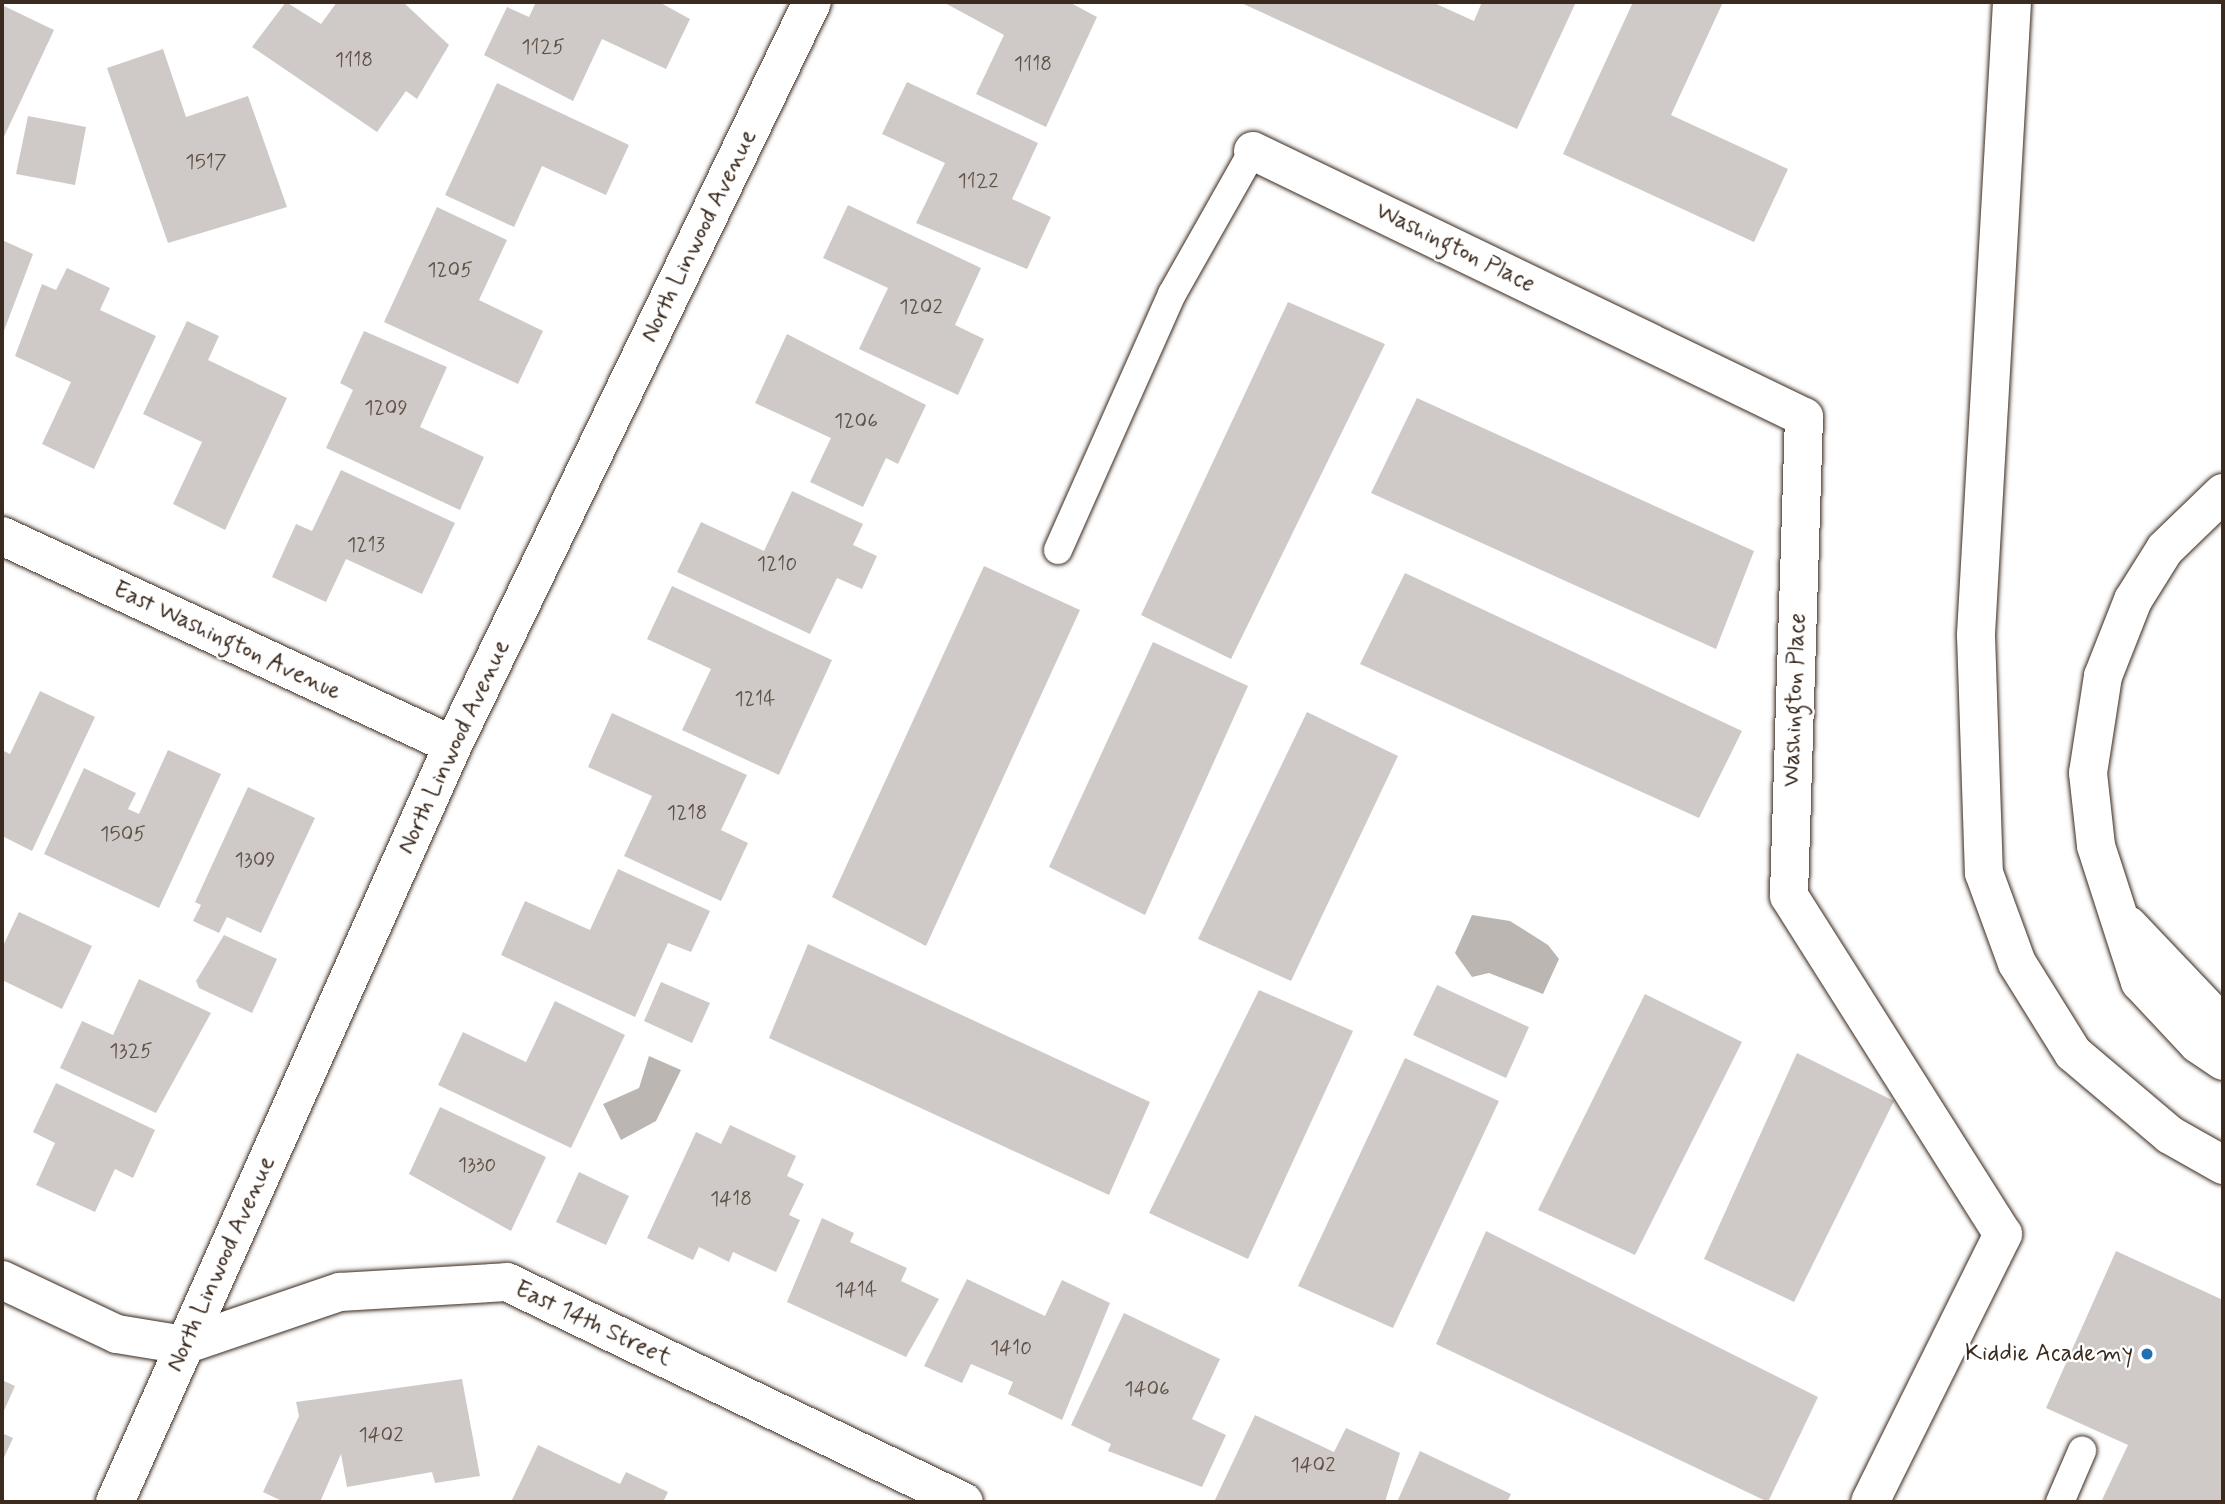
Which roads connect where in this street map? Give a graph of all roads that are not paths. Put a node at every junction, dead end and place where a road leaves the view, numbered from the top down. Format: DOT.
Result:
graph roads {
  1 [pos="813,2"];
  2 [pos="2012,2"];
  3 [pos="1253,150"];
  4 [pos="2223,493"];
  5 [pos="2,536"];
  6 [pos="1058,550"];
  7 [pos="453,745"];
  8 [pos="2122,917"];
  9 [pos="2223,1025"];
  10 [pos="2223,1061"];
  11 [pos="2223,1165"];
  12 [pos="2,1280"];
  13 [pos="184,1345"];
  14 [pos="2082,1451"];
  15 [pos="115,1502"];
  16 [pos="964,1502"];
  17 [pos="1870,1502"];
  18 [pos="2060,1502"];
  1 -- 7 [label="main road, North Linwood Avenue"];
  2 -- 11 [label="main road"];
  3 -- 6 [label="lane"];
  3 -- 17 [label="main road, Washington Place"];
  4 -- 8 [label="main road"];
  5 -- 7 [label="main road, East Washington Avenue"];
  7 -- 13 [label="main road, North Linwood Avenue"];
  8 -- 9 [label="main road"];
  8 -- 10 [label="main road"];
  12 -- 13 [label="main road, East 14th Street"];
  13 -- 15 [label="main road, North Linwood Avenue"];
  13 -- 16 [label="main road, East 14th Street"];
  14 -- 18 [label="lane"];
}
